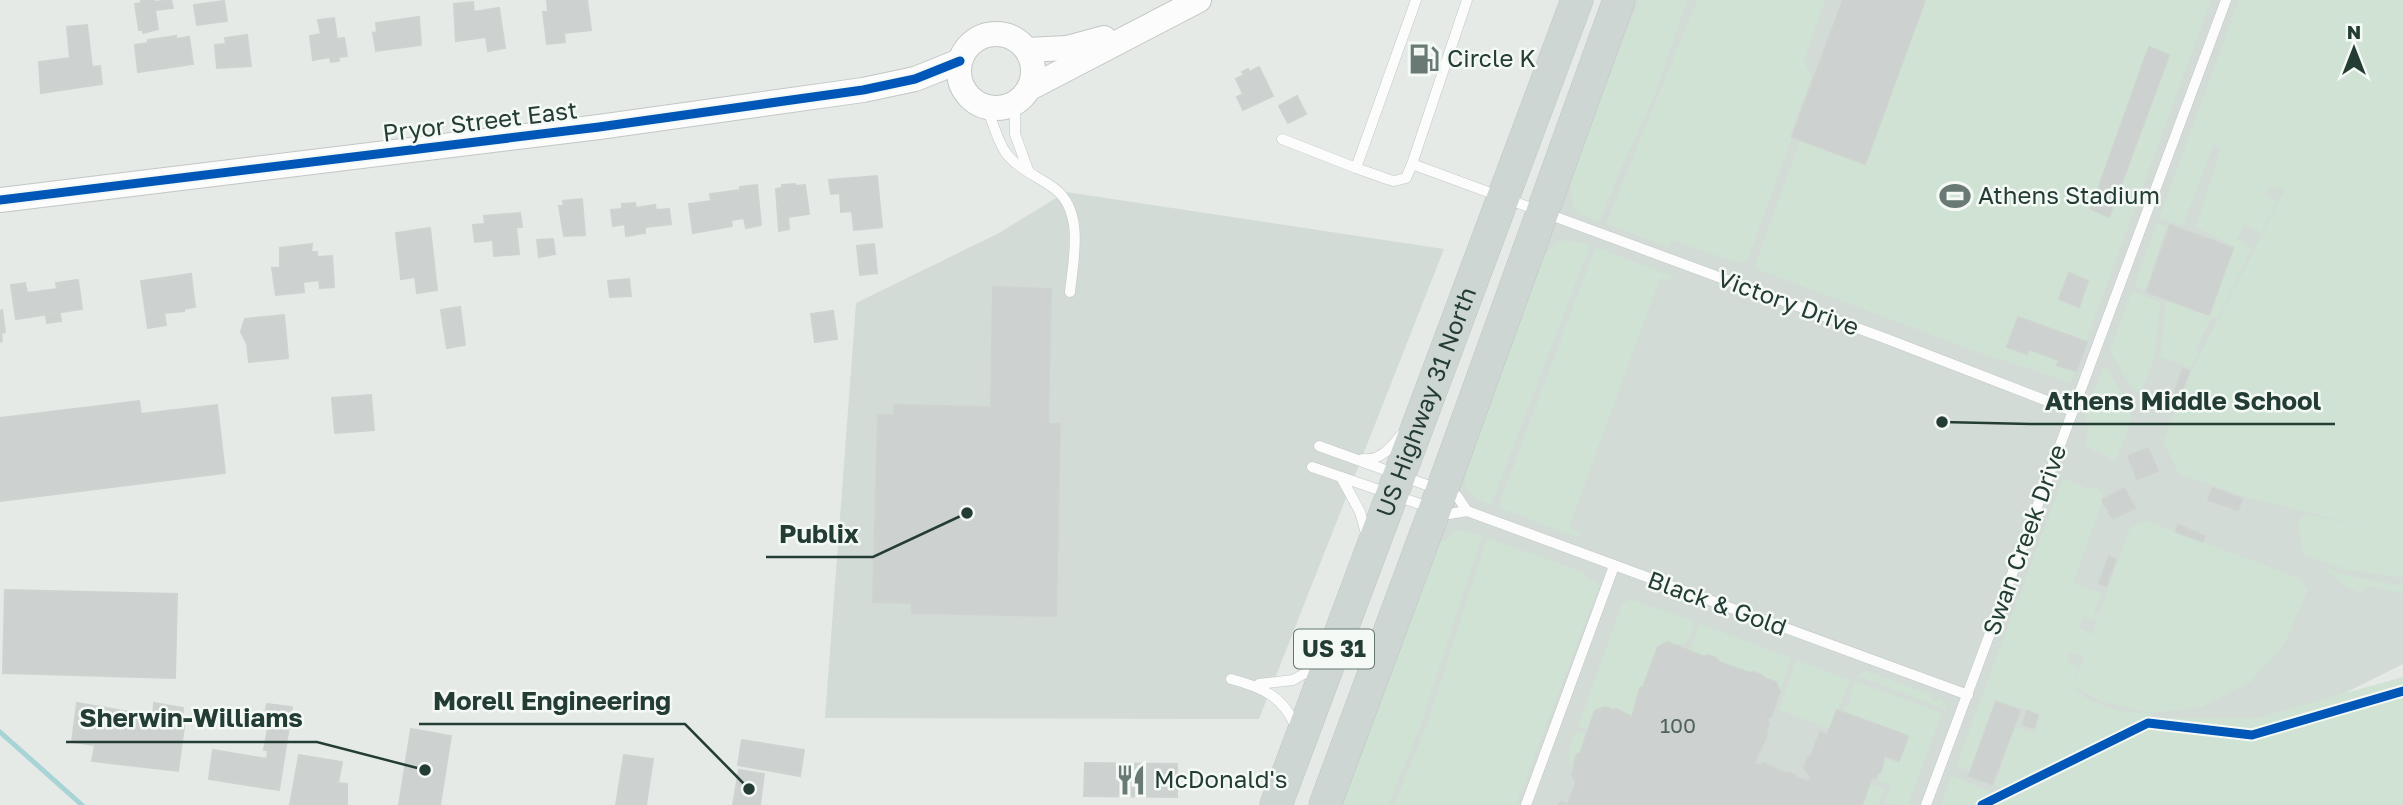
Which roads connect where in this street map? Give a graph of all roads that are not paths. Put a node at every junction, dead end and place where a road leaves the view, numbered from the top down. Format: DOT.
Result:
graph roads {
  1 [pos="1199,0"];
  2 [pos="1416,0"];
  3 [pos="1467,0"];
  4 [pos="1577,0"];
  5 [pos="1619,0"];
  6 [pos="2226,0"];
  7 [pos="1132,34"];
  8 [pos="1027,50"];
  9 [pos="960,61"];
  10 [pos="863,90"];
  11 [pos="1023,96"];
  12 [pos="981,105"];
  13 [pos="1282,139"];
  14 [pos="1412,164"];
  15 [pos="1356,168"];
  16 [pos="1030,174"];
  17 [pos="1502,197"];
  18 [pos="0,200"];
  19 [pos="1542,213"];
  20 [pos="1070,292"];
  21 [pos="1425,404"];
  22 [pos="2073,411"];
  23 [pos="1319,446"];
  24 [pos="1356,459"];
  25 [pos="1312,467"];
  26 [pos="1341,477"];
  27 [pos="1394,484"];
  28 [pos="1439,500"];
  29 [pos="1467,511"];
  30 [pos="1368,555"];
  31 [pos="1614,566"];
  32 [pos="1331,657"];
  33 [pos="1231,679"];
  34 [pos="1248,683"];
  35 [pos="1968,695"];
  36 [pos="1300,742"];
  37 [pos="1276,805"];
  38 [pos="1325,805"];
  39 [pos="1526,805"];
  40 [pos="1926,805"];
  1 -- 7 [label="street"];
  2 -- 15 [label="lane"];
  3 -- 14 [label="lane"];
  4 -- 17 [label="main road, US Highway 31 North / US 31"];
  5 -- 19 [label="main road, US Highway 31 North / US 31"];
  6 -- 22 [label="lane, Swan Creek Drive"];
  7 -- 8 [label="street"];
  7 -- 11 [label="street"];
  8 -- 9 [label="street"];
  8 -- 11 [label="street"];
  9 -- 10 [label="street, Pryor Street East"];
  9 -- 12 [label="street"];
  10 -- 12 [label="street, Pryor Street East"];
  10 -- 18 [label="street, Pryor Street East"];
  11 -- 12 [label="street"];
  11 -- 16 [label="lane"];
  12 -- 16 [label="lane"];
  13 -- 15 [label="lane"];
  14 -- 15 [label="lane"];
  14 -- 17 [label="lane, Victory Drive"];
  16 -- 20 [label="lane"];
  17 -- 19 [label="lane, Victory Drive"];
  17 -- 21 [label="main road, US Highway 31 North / US 31"];
  19 -- 22 [label="lane, Victory Drive"];
  19 -- 28 [label="main road, US Highway 31 North / US 31"];
  21 -- 24 [label="lane"];
  21 -- 27 [label="main road, US Highway 31 North / US 31"];
  22 -- 35 [label="lane, Swan Creek Drive"];
  23 -- 24 [label="lane"];
  24 -- 27 [label="lane"];
  25 -- 26 [label="lane"];
  26 -- 27 [label="lane"];
  26 -- 30 [label="lane"];
  27 -- 28 [label="lane, Black & Gold"];
  27 -- 28 [label="lane, Black & Gold"];
  27 -- 30 [label="main road, US Highway 31 North / US 31"];
  28 -- 29 [label="lane, Black & Gold"];
  28 -- 29 [label="lane, Black & Gold"];
  28 -- 38 [label="main road, US Highway 31 North / US 31"];
  29 -- 31 [label="lane, Black & Gold"];
  30 -- 32 [label="main road, US Highway 31 North / US 31"];
  31 -- 35 [label="lane, Black & Gold"];
  31 -- 39 [label="lane"];
  32 -- 34 [label="lane"];
  32 -- 36 [label="main road, US Highway 31 North / US 31"];
  33 -- 34 [label="lane"];
  34 -- 36 [label="lane"];
  35 -- 40 [label="lane, Swan Creek Drive"];
  36 -- 37 [label="main road, US Highway 31 North / US 31"];
}
